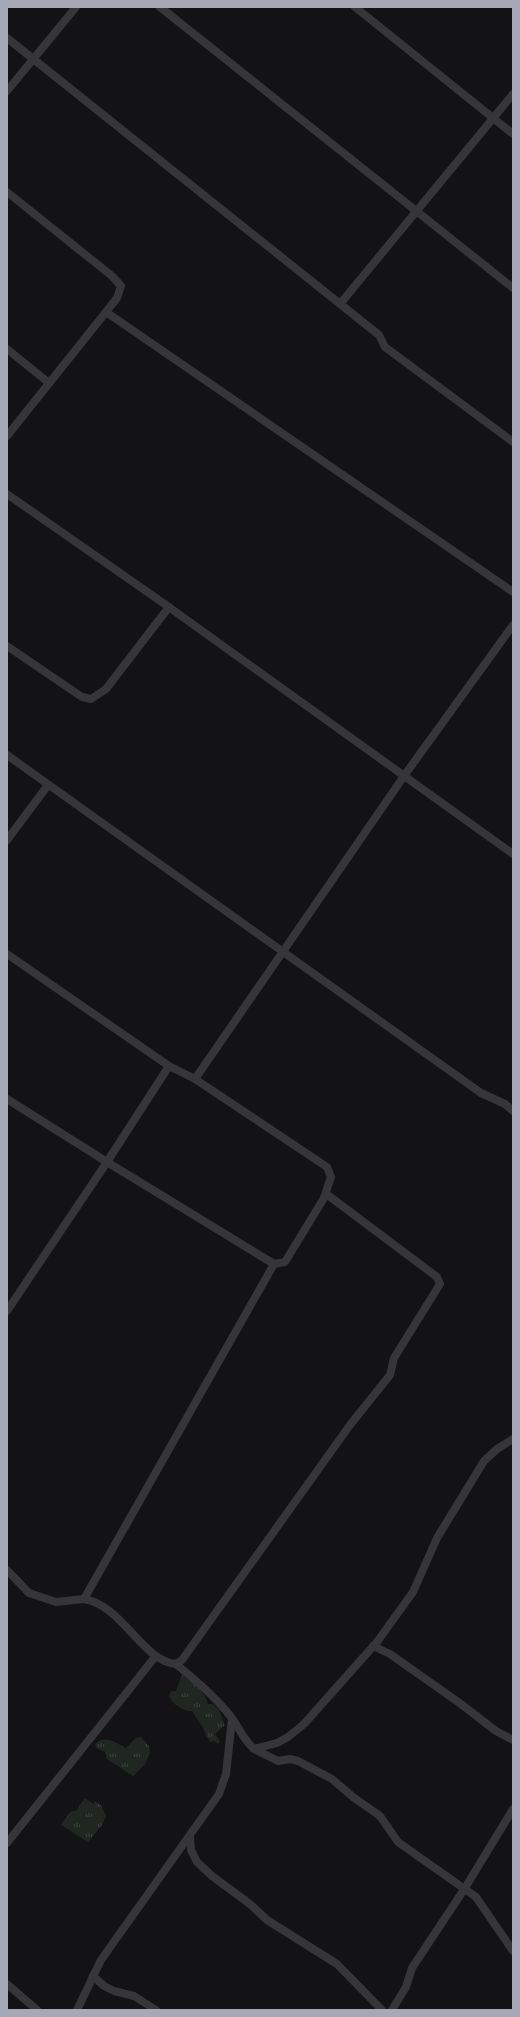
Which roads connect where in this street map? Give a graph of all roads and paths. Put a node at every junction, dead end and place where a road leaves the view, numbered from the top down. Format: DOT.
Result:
graph roads {
  1 [pos="76,7"];
  2 [pos="160,7"];
  3 [pos="355,7"];
  4 [pos="7,38"];
  5 [pos="33,59"];
  6 [pos="7,91"];
  7 [pos="513,94"];
  8 [pos="493,118"];
  9 [pos="513,134"];
  10 [pos="7,192"];
  11 [pos="416,210"];
  12 [pos="513,288"];
  13 [pos="340,304"];
  14 [pos="106,312"];
  15 [pos="7,349"];
  16 [pos="49,383"];
  17 [pos="7,436"];
  18 [pos="513,442"];
  19 [pos="7,494"];
  20 [pos="513,592"];
  21 [pos="169,607"];
  22 [pos="513,625"];
  23 [pos="7,646"];
  24 [pos="7,755"];
  25 [pos="404,776"];
  26 [pos="48,785"];
  27 [pos="7,840"];
  28 [pos="513,854"];
  29 [pos="283,952"];
  30 [pos="7,954"];
  31 [pos="169,1066"];
  32 [pos="195,1079"];
  33 [pos="7,1099"];
  34 [pos="513,1111"];
  35 [pos="107,1162"];
  36 [pos="330,1196"];
  37 [pos="274,1264"];
  38 [pos="7,1311"];
  39 [pos="513,1439"];
  40 [pos="7,1570"];
  41 [pos="84,1599"];
  42 [pos="373,1646"];
  43 [pos="156,1657"];
  44 [pos="176,1664"];
  45 [pos="232,1719"];
  46 [pos="513,1740"];
  47 [pos="254,1749"];
  48 [pos="513,1809"];
  49 [pos="190,1837"];
  50 [pos="7,1843"];
  51 [pos="465,1888"];
  52 [pos="513,1951"];
  53 [pos="93,1976"];
  54 [pos="7,1984"];
  55 [pos="37,2010"];
  56 [pos="76,2010"];
  57 [pos="156,2010"];
  58 [pos="382,2010"];
  59 [pos="392,2010"];
  1 -- 5 [label="street"];
  2 -- 11 [label="street"];
  3 -- 8 [label="street"];
  4 -- 5 [label="street"];
  5 -- 6 [label="street"];
  5 -- 13 [label="street"];
  7 -- 8 [label="street"];
  8 -- 9 [label="street"];
  8 -- 11 [label="street"];
  10 -- 14 [label="street"];
  11 -- 12 [label="street"];
  11 -- 13 [label="street"];
  13 -- 18 [label="street"];
  14 -- 16 [label="street"];
  14 -- 20 [label="street"];
  15 -- 16 [label="street"];
  16 -- 17 [label="street"];
  19 -- 21 [label="street"];
  21 -- 23 [label="street"];
  21 -- 25 [label="street"];
  22 -- 25 [label="street"];
  24 -- 26 [label="street"];
  25 -- 28 [label="street"];
  25 -- 29 [label="street"];
  26 -- 27 [label="street"];
  26 -- 29 [label="street"];
  29 -- 32 [label="street"];
  29 -- 34 [label="street"];
  30 -- 31 [label="street"];
  31 -- 32 [label="street"];
  31 -- 35 [label="street"];
  32 -- 37 [label="street"];
  33 -- 35 [label="street"];
  35 -- 37 [label="street"];
  35 -- 38 [label="street"];
  36 -- 44 [label="street"];
  37 -- 41 [label="street"];
  39 -- 42 [label="street"];
  40 -- 41 [label="street"];
  41 -- 43 [label="street"];
  42 -- 46 [label="street"];
  42 -- 47 [label="street"];
  43 -- 44 [label="street"];
  43 -- 50 [label="street"];
  44 -- 45 [label="street"];
  45 -- 47 [label="street"];
  45 -- 49 [label="street"];
  47 -- 51 [label="street"];
  48 -- 51 [label="street"];
  49 -- 53 [label="street"];
  49 -- 58 [label="street"];
  51 -- 52 [label="street"];
  51 -- 59 [label="street"];
  53 -- 56 [label="street"];
  53 -- 57 [label="street"];
  54 -- 55 [label="street"];
}
